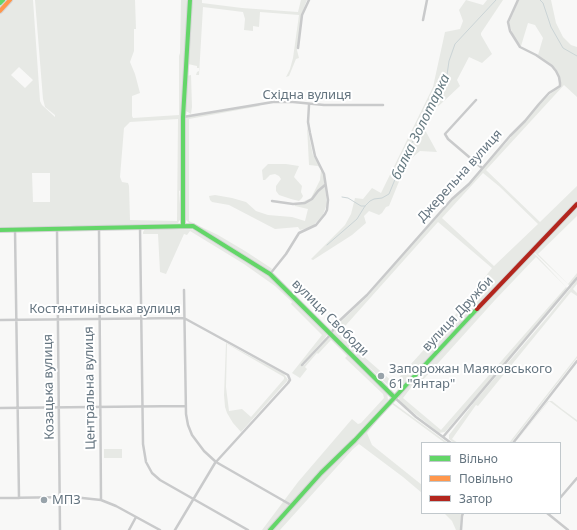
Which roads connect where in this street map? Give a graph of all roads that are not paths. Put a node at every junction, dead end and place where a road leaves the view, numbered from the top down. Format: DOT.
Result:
graph roads {
  1 [pos="3,0"];
  2 [pos="10,0"];
  3 [pos="190,0"];
  4 [pos="309,0"];
  5 [pos="427,0"];
  6 [pos="518,0"];
  7 [pos="0,3"];
  8 [pos="0,11"];
  9 [pos="423,20"];
  10 [pos="298,48"];
  11 [pos="476,100"];
  12 [pos="309,104"];
  13 [pos="383,105"];
  14 [pos="183,117"];
  15 [pos="482,168"];
  16 [pos="325,185"];
  17 [pos="272,201"];
  18 [pos="577,204"];
  19 [pos="183,226"];
  20 [pos="140,227"];
  21 [pos="99,228"];
  22 [pos="0,230"];
  23 [pos="15,230"];
  24 [pos="57,230"];
  25 [pos="270,274"];
  26 [pos="577,278"];
  27 [pos="184,290"];
  28 [pos="141,318"];
  29 [pos="184,318"];
  30 [pos="58,319"];
  31 [pos="100,319"];
  32 [pos="0,320"];
  33 [pos="17,320"];
  34 [pos="331,334"];
  35 [pos="577,361"];
  36 [pos="302,365"];
  37 [pos="394,397"];
  38 [pos="185,406"];
  39 [pos="100,407"];
  40 [pos="142,407"];
  41 [pos="0,408"];
  42 [pos="18,408"];
  43 [pos="59,408"];
  44 [pos="443,437"];
  45 [pos="450,442"];
  46 [pos="514,442"];
  47 [pos="216,462"];
  48 [pos="577,478"];
  49 [pos="60,497"];
  50 [pos="561,497"];
  51 [pos="0,498"];
  52 [pos="19,498"];
  53 [pos="193,499"];
  54 [pos="101,500"];
  55 [pos="292,506"];
  56 [pos="463,514"];
  57 [pos="548,514"];
  58 [pos="136,517"];
  59 [pos="60,530"];
  60 [pos="129,530"];
  61 [pos="160,530"];
  62 [pos="175,530"];
  63 [pos="248,530"];
  64 [pos="270,530"];
  65 [pos="461,530"];
  66 [pos="568,530"];
  1 -- 7 [label="street"];
  2 -- 8 [label="street"];
  3 -- 14 [label="street"];
  4 -- 10 [label="street"];
  5 -- 9 [label="street"];
  6 -- 15 [label="street, Джерельна вулиця"];
  11 -- 15 [label="street"];
  12 -- 13 [label="street, Східна вулиця"];
  12 -- 14 [label="street, Східна вулиця"];
  12 -- 16 [label="street"];
  14 -- 19 [label="street"];
  15 -- 34 [label="street, Джерельна вулиця"];
  16 -- 17 [label="street"];
  16 -- 25 [label="street"];
  18 -- 37 [label="street, вулиця Дружби"];
  19 -- 20 [label="street, вулиця Свободи"];
  19 -- 25 [label="street, вулиця Свободи"];
  20 -- 21 [label="street, вулиця Свободи"];
  20 -- 28 [label="street"];
  21 -- 24 [label="street, вулиця Свободи"];
  21 -- 31 [label="street, Центральна вулиця"];
  22 -- 23 [label="street, вулиця Свободи"];
  23 -- 24 [label="street, вулиця Свободи"];
  23 -- 33 [label="street"];
  24 -- 30 [label="street, Козацька вулиця"];
  25 -- 34 [label="street, вулиця Свободи"];
  26 -- 44 [label="street"];
  27 -- 29 [label="street"];
  28 -- 29 [label="street, Костянтинівська вулиця"];
  28 -- 31 [label="street, Костянтинівська вулиця"];
  28 -- 40 [label="street"];
  29 -- 38 [label="street"];
  29 -- 47 [label="street, Костянтинівська вулиця"];
  30 -- 31 [label="street, Костянтинівська вулиця"];
  30 -- 33 [label="street, Костянтинівська вулиця"];
  30 -- 43 [label="street, Козацька вулиця"];
  31 -- 39 [label="street, Центральна вулиця"];
  32 -- 33 [label="street, Костянтинівська вулиця"];
  33 -- 42 [label="street"];
  34 -- 36 [label="street, Джерельна вулиця"];
  34 -- 37 [label="street, вулиця Свободи"];
  35 -- 46 [label="street"];
  37 -- 44 [label="street, вулиця Свободи"];
  37 -- 55 [label="street, вулиця Дружби"];
  38 -- 40 [label="street"];
  38 -- 47 [label="street"];
  39 -- 40 [label="street"];
  39 -- 43 [label="street"];
  39 -- 54 [label="street, Центральна вулиця"];
  40 -- 53 [label="street"];
  41 -- 42 [label="street"];
  42 -- 43 [label="street"];
  42 -- 52 [label="street"];
  43 -- 49 [label="street, Козацька вулиця"];
  44 -- 45 [label="street, вулиця Свободи"];
  47 -- 53 [label="street, Костянтинівська вулиця"];
  47 -- 55 [label="street"];
  48 -- 50 [label="street"];
  49 -- 52 [label="street"];
  49 -- 54 [label="street"];
  49 -- 59 [label="street, Козацька вулиця"];
  51 -- 52 [label="street"];
  53 -- 62 [label="street, Костянтинівська вулиця"];
  53 -- 63 [label="street"];
  54 -- 58 [label="street"];
  55 -- 64 [label="street, вулиця Дружби"];
  56 -- 65 [label="street"];
  57 -- 66 [label="street"];
  58 -- 60 [label="street"];
  58 -- 61 [label="street"];
}
